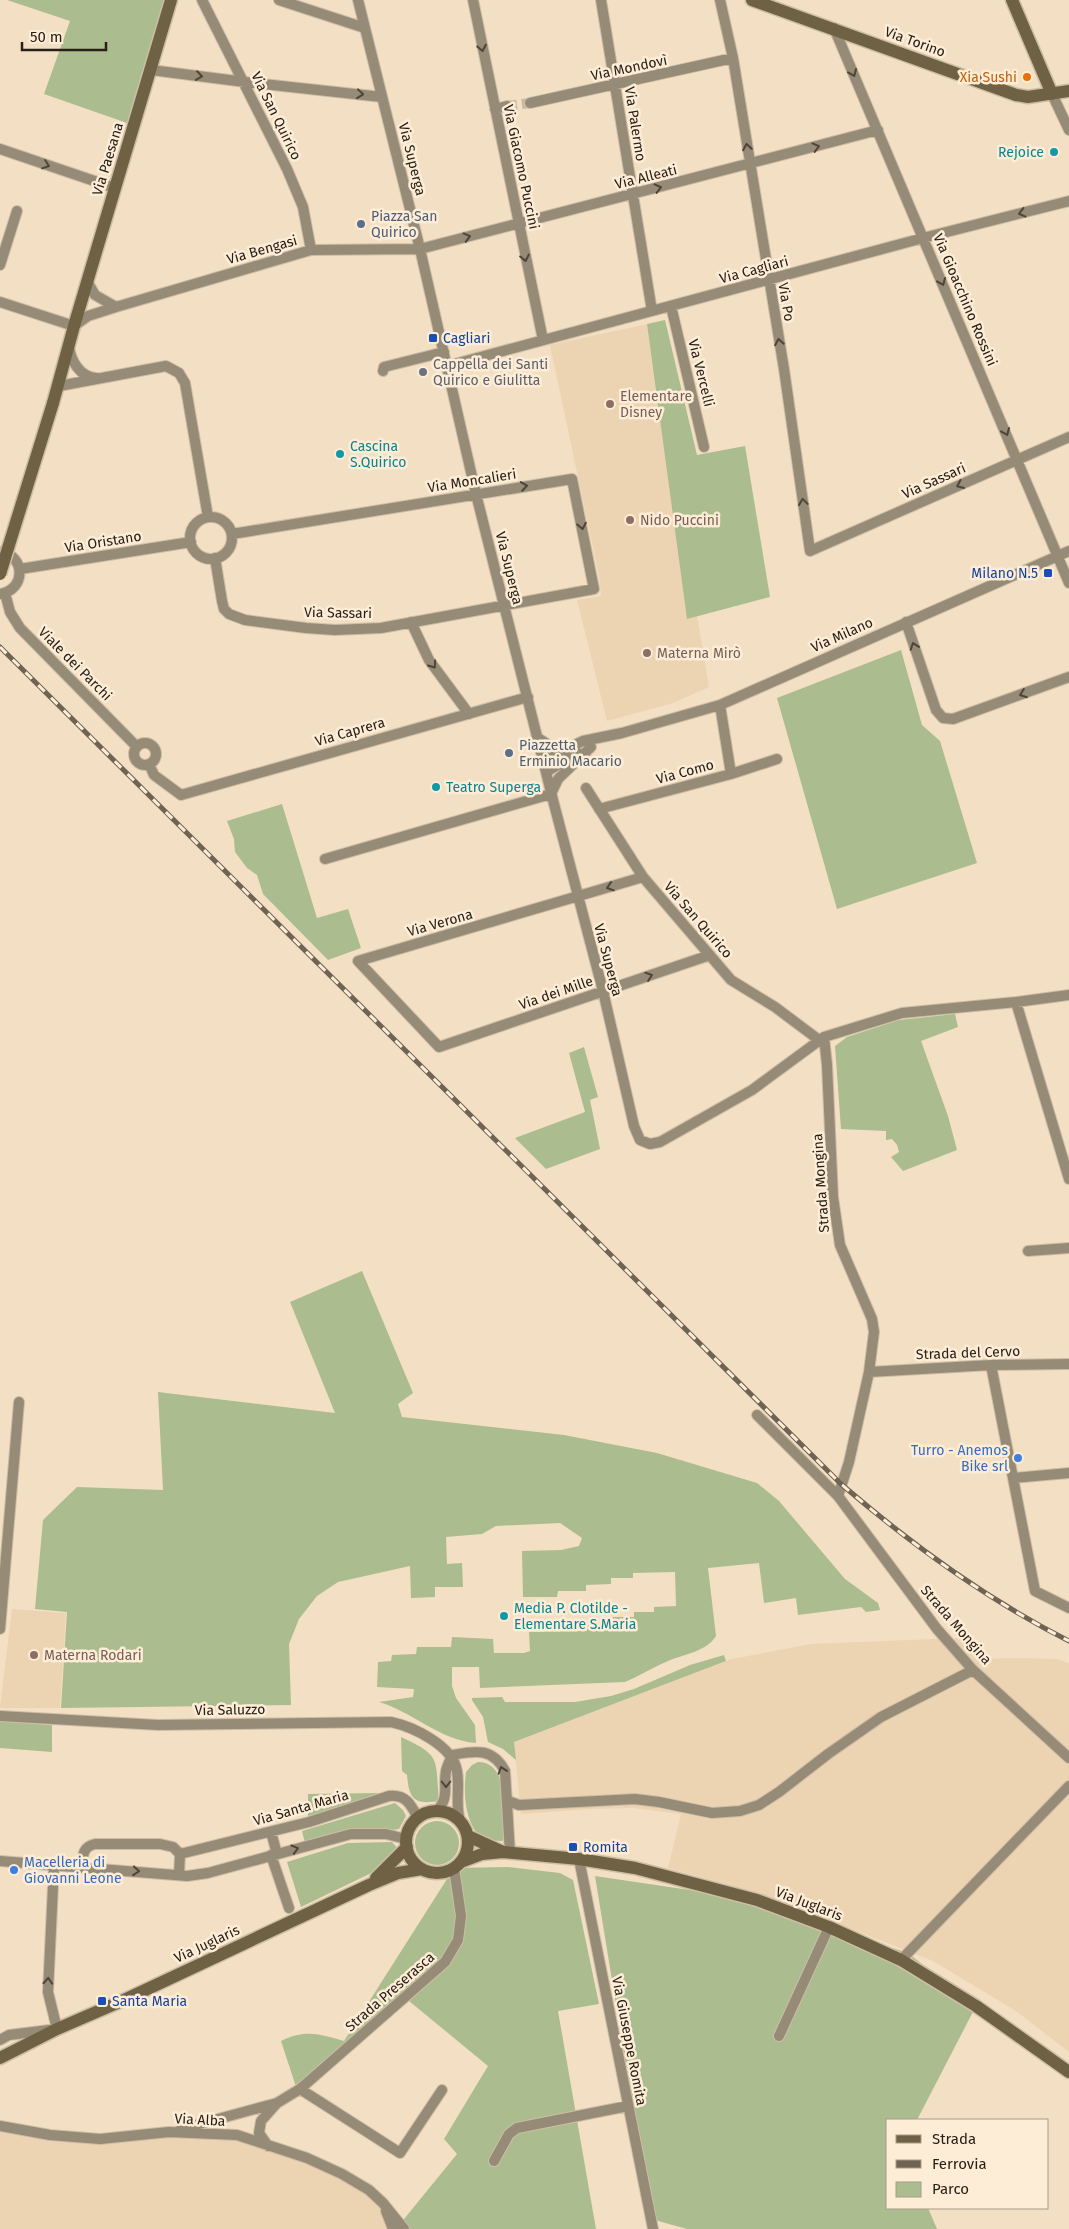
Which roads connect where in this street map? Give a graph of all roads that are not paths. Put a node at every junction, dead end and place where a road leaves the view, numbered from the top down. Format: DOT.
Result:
graph roads {
  1 [pos="171,0"];
  2 [pos="202,0"];
  3 [pos="279,0"];
  4 [pos="358,0"];
  5 [pos="473,0"];
  6 [pos="601,0"];
  7 [pos="720,0"];
  8 [pos="752,0"];
  9 [pos="1012,0"];
  10 [pos="365,28"];
  11 [pos="834,28"];
  12 [pos="733,58"];
  13 [pos="150,70"];
  14 [pos="245,82"];
  15 [pos="614,85"];
  16 [pos="1069,91"];
  17 [pos="1052,94"];
  18 [pos="382,97"];
  19 [pos="530,103"];
  20 [pos="508,106"];
  21 [pos="495,109"];
  22 [pos="878,130"];
  23 [pos="1069,130"];
  24 [pos="0,149"];
  25 [pos="750,164"];
  26 [pos="115,188"];
  27 [pos="632,195"];
  28 [pos="1069,201"];
  29 [pos="17,211"];
  30 [pos="518,223"];
  31 [pos="923,238"];
  32 [pos="420,249"];
  33 [pos="311,250"];
  34 [pos="0,265"];
  35 [pos="87,280"];
  36 [pos="768,280"];
  37 [pos="0,302"];
  38 [pos="670,306"];
  39 [pos="116,307"];
  40 [pos="652,311"];
  41 [pos="74,326"];
  42 [pos="544,340"];
  43 [pos="69,343"];
  44 [pos="444,352"];
  45 [pos="447,366"];
  46 [pos="383,371"];
  47 [pos="100,379"];
  48 [pos="59,386"];
  49 [pos="1069,437"];
  50 [pos="704,446"];
  51 [pos="1017,460"];
  52 [pos="476,494"];
  53 [pos="208,517"];
  54 [pos="232,534"];
  55 [pos="191,542"];
  56 [pos="810,551"];
  57 [pos="1069,551"];
  58 [pos="0,552"];
  59 [pos="1058,556"];
  60 [pos="215,558"];
  61 [pos="20,570"];
  62 [pos="0,574"];
  63 [pos="1069,584"];
  64 [pos="3,593"];
  65 [pos="504,604"];
  66 [pos="411,622"];
  67 [pos="906,622"];
  68 [pos="1069,677"];
  69 [pos="528,697"];
  70 [pos="720,705"];
  71 [pos="469,714"];
  72 [pos="622,733"];
  73 [pos="538,738"];
  74 [pos="137,747"];
  75 [pos="591,747"];
  76 [pos="569,748"];
  77 [pos="777,759"];
  78 [pos="543,760"];
  79 [pos="149,764"];
  80 [pos="546,772"];
  81 [pos="731,774"];
  82 [pos="586,788"];
  83 [pos="551,794"];
  84 [pos="181,795"];
  85 [pos="599,809"];
  86 [pos="324,859"];
  87 [pos="642,877"];
  88 [pos="578,897"];
  89 [pos="710,955"];
  90 [pos="603,991"];
  91 [pos="1069,995"];
  92 [pos="1016,1002"];
  93 [pos="821,1038"];
  94 [pos="438,1047"];
  95 [pos="1069,1179"];
  96 [pos="1069,1248"];
  97 [pos="1028,1251"];
  98 [pos="1069,1364"];
  99 [pos="991,1365"];
  100 [pos="869,1372"];
  101 [pos="19,1402"];
  102 [pos="757,1415"];
  103 [pos="1069,1473"];
  104 [pos="1013,1478"];
  105 [pos="838,1496"];
  106 [pos="1069,1608"];
  107 [pos="0,1629"];
  108 [pos="973,1670"];
  109 [pos="0,1716"];
  110 [pos="452,1755"];
  111 [pos="1069,1758"];
  112 [pos="1069,1786"];
  113 [pos="508,1801"];
  114 [pos="437,1811"];
  115 [pos="418,1818"];
  116 [pos="460,1821"];
  117 [pos="271,1832"];
  118 [pos="468,1836"];
  119 [pos="407,1843"];
  120 [pos="507,1852"];
  121 [pos="180,1854"];
  122 [pos="274,1854"];
  123 [pos="579,1859"];
  124 [pos="0,1861"];
  125 [pos="54,1865"];
  126 [pos="457,1865"];
  127 [pos="82,1867"];
  128 [pos="422,1869"];
  129 [pos="179,1875"];
  130 [pos="369,1885"];
  131 [pos="289,1908"];
  132 [pos="829,1927"];
  133 [pos="901,1960"];
  134 [pos="57,2029"];
  135 [pos="779,2036"];
  136 [pos="0,2040"];
  137 [pos="0,2058"];
  138 [pos="1069,2072"];
  139 [pos="300,2089"];
  140 [pos="442,2090"];
  141 [pos="277,2103"];
  142 [pos="628,2106"];
  143 [pos="242,2113"];
  144 [pos="0,2126"];
  145 [pos="169,2132"];
  146 [pos="237,2136"];
  147 [pos="268,2146"];
  148 [pos="494,2161"];
  149 [pos="383,2203"];
  150 [pos="393,2229"];
  151 [pos="404,2229"];
  152 [pos="653,2229"];
  1 -- 13 [label="street, Via Paesana"];
  2 -- 14 [label="street, Via San Quirico"];
  3 -- 10 [label="street"];
  4 -- 10 [label="street, Via Superga"];
  5 -- 21 [label="street, Via Giacomo Puccini, one-way"];
  6 -- 15 [label="street, Via Palermo"];
  7 -- 12 [label="street, Via Po"];
  8 -- 11 [label="street, Via Torino"];
  9 -- 17 [label="street"];
  10 -- 18 [label="street, Via Superga"];
  11 -- 17 [label="street, Via Torino"];
  11 -- 22 [label="street, Via Gioacchino Rossini, one-way"];
  12 -- 15 [label="street, Via Mondovì"];
  25 -- 12 [label="street, Via Po, one-way"];
  13 -- 14 [label="street, one-way"];
  13 -- 26 [label="street, Via Paesana"];
  14 -- 18 [label="street, one-way"];
  14 -- 33 [label="street, Via San Quirico"];
  15 -- 19 [label="street, Via Mondovì"];
  15 -- 27 [label="street, Via Palermo"];
  16 -- 17 [label="street, Via Torino"];
  17 -- 23 [label="street"];
  18 -- 32 [label="street, Via Superga"];
  20 -- 21 [label="street"];
  21 -- 30 [label="street, Via Giacomo Puccini"];
  25 -- 22 [label="street, Via Alleati, one-way"];
  22 -- 31 [label="street, Via Gioacchino Rossini"];
  24 -- 26 [label="street, one-way"];
  27 -- 25 [label="street, Via Alleati, one-way"];
  25 -- 36 [label="street, Via Po"];
  26 -- 35 [label="street, Via Paesana"];
  27 -- 30 [label="street, Via Alleati"];
  27 -- 40 [label="street, Via Palermo"];
  28 -- 31 [label="street, Via Cagliari, one-way"];
  29 -- 34 [label="street"];
  32 -- 30 [label="street, Via Alleati, one-way"];
  30 -- 42 [label="street, Via Giacomo Puccini, one-way"];
  31 -- 36 [label="street, Via Cagliari"];
  31 -- 51 [label="street, Via Gioacchino Rossini, one-way"];
  32 -- 33 [label="street, Via Bengasi"];
  32 -- 44 [label="street, Via Superga"];
  33 -- 39 [label="street, Via Bengasi"];
  35 -- 39 [label="street"];
  35 -- 41 [label="street, Via Paesana"];
  36 -- 38 [label="street, Via Cagliari"];
  56 -- 36 [label="street, Via Po, one-way"];
  37 -- 41 [label="street"];
  38 -- 40 [label="street, Via Cagliari"];
  38 -- 50 [label="street, Via Vercelli"];
  39 -- 41 [label="street, Via Bengasi"];
  40 -- 42 [label="street, Via Cagliari"];
  41 -- 43 [label="street, Via Paesana"];
  42 -- 45 [label="street, Via Cagliari"];
  43 -- 47 [label="street"];
  43 -- 48 [label="street, Via Paesana"];
  44 -- 45 [label="street, Via Superga"];
  44 -- 46 [label="street"];
  45 -- 52 [label="street, Via Superga"];
  47 -- 48 [label="street"];
  47 -- 53 [label="street"];
  48 -- 62 [label="street, Via Paesana, bridge"];
  49 -- 51 [label="street, Via Sassari"];
  51 -- 56 [label="street, Via Sassari, one-way"];
  51 -- 59 [label="street, Via Gioacchino Rossini"];
  52 -- 54 [label="street, Via Moncalieri"];
  52 -- 65 [label="street, Via Superga"];
  52 -- 65 [label="street, Via Moncalieri, one-way"];
  53 -- 54 [label="street"];
  53 -- 55 [label="street"];
  54 -- 60 [label="street"];
  55 -- 60 [label="street"];
  55 -- 61 [label="street, Via Oristano"];
  57 -- 59 [label="street, Via Milano"];
  58 -- 61 [label="street"];
  59 -- 63 [label="street, Via Gioacchino Rossini"];
  59 -- 67 [label="street, Via Milano"];
  60 -- 66 [label="street, Via Sassari"];
  61 -- 64 [label="street, Viale dei Parchi"];
  64 -- 74 [label="street, Viale dei Parchi"];
  65 -- 66 [label="street, Via Sassari"];
  65 -- 69 [label="street, Via Superga"];
  66 -- 71 [label="street, one-way"];
  68 -- 67 [label="street, one-way"];
  67 -- 70 [label="street, Via Milano"];
  69 -- 71 [label="street, Via Caprera"];
  69 -- 73 [label="street, Via Superga"];
  70 -- 72 [label="street, Via Milano"];
  70 -- 81 [label="street"];
  71 -- 84 [label="street, Via Caprera"];
  72 -- 75 [label="street, Via Milano"];
  72 -- 76 [label="street, Via Milano"];
  73 -- 76 [label="street"];
  73 -- 78 [label="street, Via Superga"];
  74 -- 79 [label="street, Viale dei Parchi"];
  74 -- 79 [label="street, Viale dei Parchi"];
  75 -- 80 [label="street, Via Milano"];
  75 -- 83 [label="street"];
  76 -- 78 [label="street, Via Milano"];
  77 -- 81 [label="street, Via Como"];
  78 -- 80 [label="street, Via Superga"];
  79 -- 84 [label="street, Viale dei Parchi"];
  80 -- 83 [label="street, Via Superga"];
  81 -- 85 [label="street, Via Como"];
  82 -- 85 [label="street, Via San Quirico"];
  83 -- 86 [label="street"];
  83 -- 88 [label="street, Via Superga"];
  85 -- 87 [label="street, Via San Quirico"];
  87 -- 88 [label="street, Via Verona, one-way"];
  87 -- 89 [label="street, Via San Quirico"];
  88 -- 90 [label="street, Via Superga"];
  88 -- 94 [label="street, Via Verona"];
  90 -- 89 [label="street, Via dei Mille, one-way"];
  89 -- 93 [label="street, Via San Quirico"];
  90 -- 93 [label="street, Via Superga"];
  90 -- 94 [label="street, Via dei Mille"];
  91 -- 92 [label="street"];
  92 -- 93 [label="street"];
  92 -- 95 [label="street"];
  93 -- 100 [label="street, Strada Mongina"];
  96 -- 97 [label="street"];
  98 -- 99 [label="street, Strada del Cervo"];
  99 -- 100 [label="street, Strada del Cervo"];
  99 -- 104 [label="street"];
  100 -- 105 [label="street, Strada Mongina"];
  101 -- 107 [label="street"];
  102 -- 105 [label="street, Strada Mongina"];
  103 -- 104 [label="street"];
  104 -- 106 [label="street"];
  105 -- 108 [label="street, Strada Mongina"];
  108 -- 111 [label="street, Strada Mongina"];
  108 -- 113 [label="street"];
  109 -- 110 [label="street, Via Saluzzo"];
  113 -- 110 [label="street, one-way"];
  110 -- 114 [label="street, one-way"];
  110 -- 116 [label="street"];
  112 -- 133 [label="street"];
  113 -- 120 [label="street"];
  114 -- 115 [label="street"];
  114 -- 116 [label="street"];
  115 -- 117 [label="street, Via Santa Maria"];
  115 -- 119 [label="street"];
  116 -- 118 [label="street"];
  117 -- 121 [label="street, Via Santa Maria"];
  117 -- 122 [label="street"];
  118 -- 120 [label="street, Via Juglaris"];
  118 -- 126 [label="street"];
  122 -- 119 [label="street, one-way"];
  119 -- 128 [label="street"];
  119 -- 130 [label="street, Via Juglaris"];
  120 -- 123 [label="street, Via Juglaris"];
  120 -- 126 [label="street, Via Juglaris"];
  121 -- 127 [label="street"];
  121 -- 129 [label="street"];
  122 -- 129 [label="street"];
  122 -- 131 [label="street"];
  123 -- 132 [label="street, Via Juglaris"];
  123 -- 142 [label="street, Via Giuseppe Romita"];
  124 -- 125 [label="street"];
  125 -- 127 [label="street"];
  134 -- 125 [label="street, one-way"];
  126 -- 128 [label="street"];
  126 -- 139 [label="street, Strada Preserasca"];
  127 -- 129 [label="street, one-way"];
  128 -- 130 [label="street, Via Juglaris"];
  130 -- 134 [label="street, Via Juglaris"];
  132 -- 133 [label="street, Via Juglaris"];
  132 -- 135 [label="street"];
  133 -- 138 [label="street, Via Juglaris"];
  134 -- 136 [label="street, Via Juglaris"];
  134 -- 137 [label="street, Via Juglaris"];
  139 -- 140 [label="street"];
  139 -- 141 [label="street, Strada Preserasca"];
  141 -- 143 [label="street, Strada Preserasca"];
  141 -- 147 [label="street, Strada Preserasca"];
  142 -- 148 [label="street"];
  142 -- 152 [label="street, Via Giuseppe Romita"];
  143 -- 145 [label="street, Strada Preserasca"];
  143 -- 146 [label="street"];
  144 -- 145 [label="street, Via Alba"];
  145 -- 146 [label="street, Via Alba"];
  146 -- 147 [label="street, Via Alba"];
  147 -- 149 [label="street, Via Alba"];
  149 -- 150 [label="street, Via Alba"];
  149 -- 151 [label="street, Via Alba"];
}
